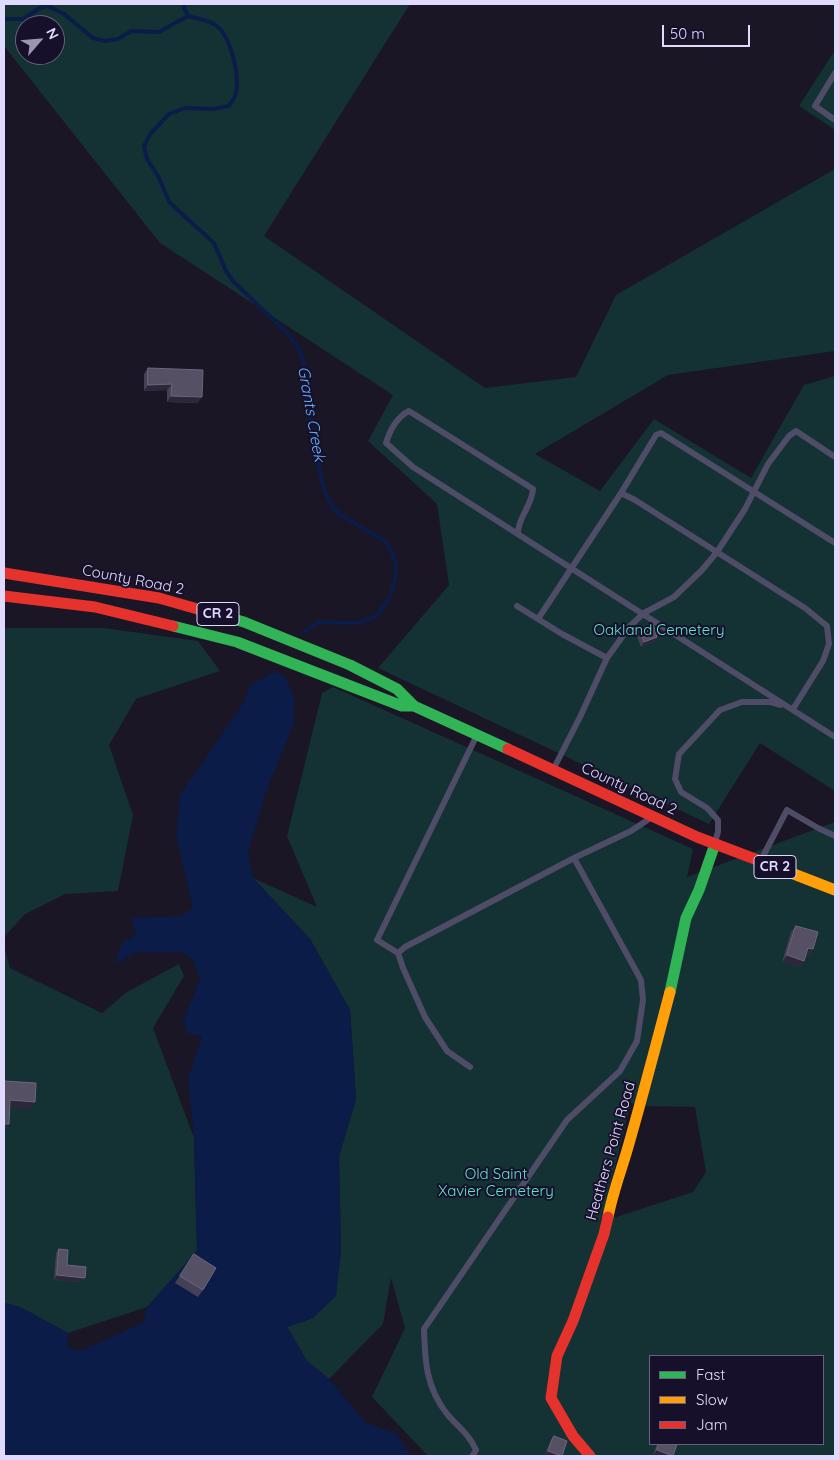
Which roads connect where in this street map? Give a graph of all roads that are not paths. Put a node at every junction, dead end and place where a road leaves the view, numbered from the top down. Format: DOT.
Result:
graph roads {
  1 [pos="835,74"];
  2 [pos="835,120"];
  3 [pos="835,457"];
  4 [pos="754,491"];
  5 [pos="622,493"];
  6 [pos="518,533"];
  7 [pos="835,543"];
  8 [pos="717,552"];
  9 [pos="572,568"];
  10 [pos="4,573"];
  11 [pos="4,596"];
  12 [pos="517,606"];
  13 [pos="644,614"];
  14 [pos="538,619"];
  15 [pos="607,658"];
  16 [pos="414,706"];
  17 [pos="792,709"];
  18 [pos="476,736"];
  19 [pos="835,737"];
  20 [pos="553,771"];
  21 [pos="652,817"];
  22 [pos="835,836"];
  23 [pos="715,844"];
  24 [pos="574,858"];
  25 [pos="760,861"];
  26 [pos="835,890"];
  27 [pos="398,954"];
  28 [pos="470,1067"];
  29 [pos="473,1455"];
  30 [pos="590,1456"];
  1 -- 2 [label="lane"];
  3 -- 4 [label="lane"];
  4 -- 5 [label="lane"];
  4 -- 7 [label="lane"];
  4 -- 8 [label="lane"];
  5 -- 8 [label="lane"];
  5 -- 9 [label="lane"];
  6 -- 6 [label="lane"];
  6 -- 9 [label="lane"];
  8 -- 13 [label="lane"];
  8 -- 17 [label="lane"];
  9 -- 13 [label="lane"];
  9 -- 14 [label="lane"];
  10 -- 16 [label="main road, County Road 2 / CR 2"];
  11 -- 16 [label="main road, County Road 2 / CR 2"];
  12 -- 14 [label="lane"];
  13 -- 15 [label="lane"];
  13 -- 17 [label="lane"];
  14 -- 15 [label="lane"];
  15 -- 20 [label="lane"];
  16 -- 18 [label="main road, County Road 2 / CR 2"];
  17 -- 19 [label="lane"];
  17 -- 23 [label="lane"];
  18 -- 20 [label="main road, County Road 2 / CR 2"];
  18 -- 27 [label="lane"];
  20 -- 21 [label="main road, County Road 2 / CR 2"];
  21 -- 23 [label="main road, County Road 2 / CR 2"];
  21 -- 24 [label="lane"];
  22 -- 25 [label="lane"];
  23 -- 25 [label="main road, County Road 2 / CR 2"];
  23 -- 30 [label="main road, Heathers Point Road"];
  24 -- 27 [label="lane"];
  24 -- 29 [label="lane"];
  25 -- 26 [label="main road, County Road 2 / CR 2"];
  27 -- 28 [label="lane"];
}
